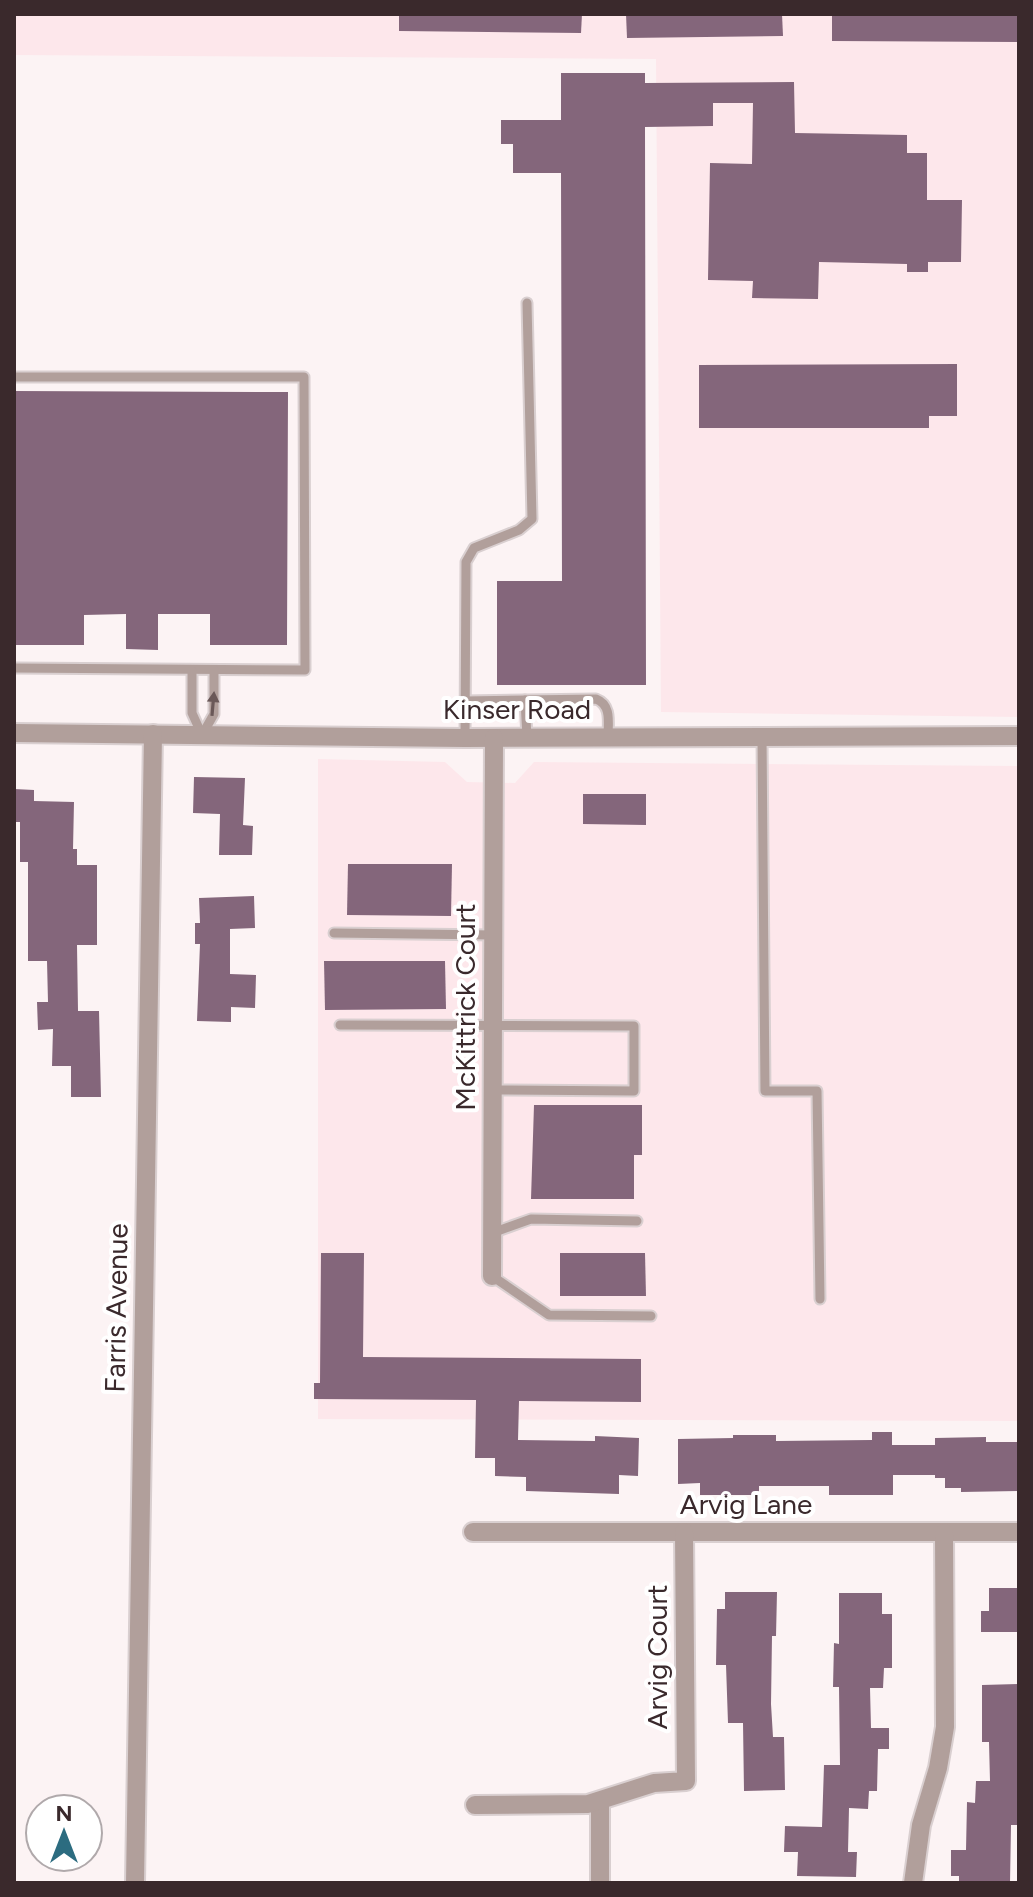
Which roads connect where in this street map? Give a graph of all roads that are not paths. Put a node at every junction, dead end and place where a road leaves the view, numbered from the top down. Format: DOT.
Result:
graph roads {
  1 [pos="527,303"];
  2 [pos="14,377"];
  3 [pos="14,668"];
  4 [pos="214,670"];
  5 [pos="192,671"];
  6 [pos="525,700"];
  7 [pos="465,701"];
  8 [pos="14,733"];
  9 [pos="153,734"];
  10 [pos="202,735"];
  11 [pos="1019,736"];
  12 [pos="762,737"];
  13 [pos="465,738"];
  14 [pos="494,738"];
  15 [pos="527,738"];
  16 [pos="608,738"];
  17 [pos="334,933"];
  18 [pos="494,935"];
  19 [pos="340,1025"];
  20 [pos="493,1025"];
  21 [pos="493,1090"];
  22 [pos="637,1221"];
  23 [pos="492,1233"];
  24 [pos="492,1276"];
  25 [pos="820,1299"];
  26 [pos="651,1316"];
  27 [pos="473,1532"];
  28 [pos="684,1532"];
  29 [pos="1019,1532"];
  30 [pos="944,1533"];
  31 [pos="600,1802"];
  32 [pos="475,1805"];
  33 [pos="135,1883"];
  34 [pos="600,1883"];
  35 [pos="913,1883"];
  1 -- 7 [label="lane"];
  2 -- 4 [label="lane"];
  3 -- 5 [label="lane"];
  4 -- 5 [label="lane"];
  10 -- 4 [label="lane, one-way"];
  5 -- 10 [label="lane"];
  6 -- 7 [label="lane"];
  6 -- 15 [label="lane"];
  6 -- 16 [label="lane"];
  7 -- 13 [label="lane"];
  8 -- 9 [label="street, Kinser Road"];
  9 -- 10 [label="street, Kinser Road"];
  9 -- 33 [label="street, Farris Avenue"];
  10 -- 13 [label="street, Kinser Road"];
  11 -- 12 [label="street, Kinser Road"];
  12 -- 16 [label="street, Kinser Road"];
  12 -- 25 [label="lane"];
  13 -- 14 [label="street, Kinser Road"];
  14 -- 15 [label="street, Kinser Road"];
  14 -- 18 [label="street, McKittrick Court"];
  15 -- 16 [label="street, Kinser Road"];
  17 -- 18 [label="lane"];
  18 -- 20 [label="street, McKittrick Court"];
  19 -- 20 [label="lane"];
  20 -- 21 [label="street, McKittrick Court"];
  20 -- 21 [label="lane"];
  21 -- 23 [label="street, McKittrick Court"];
  22 -- 23 [label="lane"];
  23 -- 24 [label="street, McKittrick Court"];
  24 -- 26 [label="lane"];
  27 -- 28 [label="street, Arvig Lane"];
  28 -- 30 [label="street, Arvig Lane"];
  28 -- 31 [label="street, Arvig Court"];
  29 -- 30 [label="street, Arvig Lane"];
  30 -- 35 [label="street"];
  31 -- 32 [label="street"];
  31 -- 34 [label="street"];
}
